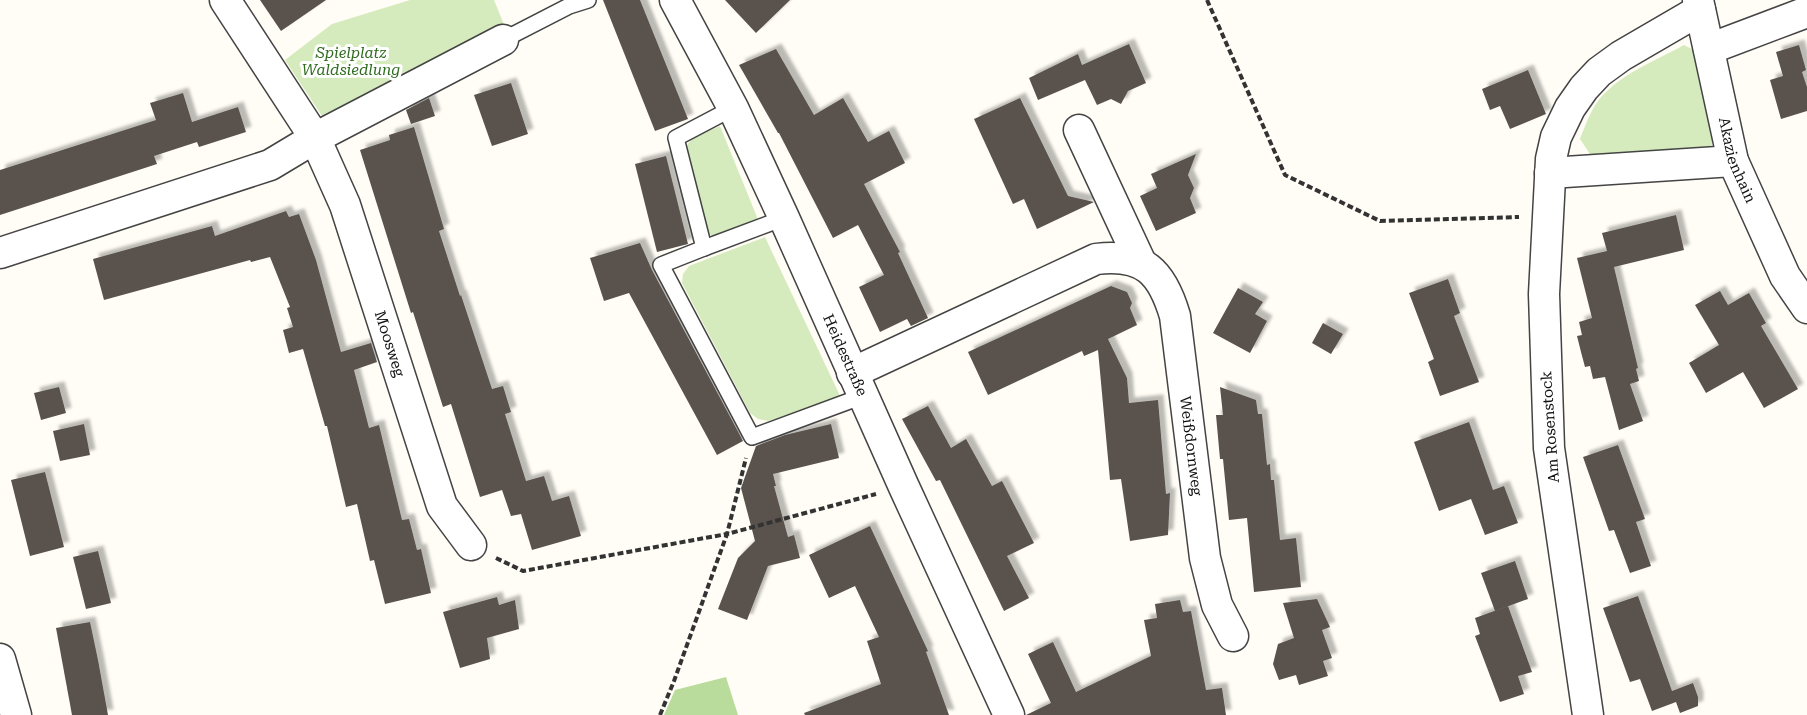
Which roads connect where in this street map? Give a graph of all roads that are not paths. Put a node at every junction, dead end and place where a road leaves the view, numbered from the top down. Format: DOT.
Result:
graph roads {
  1 [pos="225,0"];
  2 [pos="588,0"];
  3 [pos="687,5"];
  4 [pos="1699,5"];
  5 [pos="1807,12"];
  6 [pos="503,40"];
  7 [pos="1709,49"];
  8 [pos="733,108"];
  9 [pos="1079,130"];
  10 [pos="315,138"];
  11 [pos="1733,161"];
  12 [pos="1550,173"];
  13 [pos="784,218"];
  14 [pos="704,248"];
  15 [pos="0,253"];
  16 [pos="1141,262"];
  17 [pos="1807,308"];
  18 [pos="857,385"];
  19 [pos="471,545"];
  20 [pos="1233,636"];
  21 [pos="0,659"];
  22 [pos="16,715"];
  23 [pos="1009,715"];
  24 [pos="1588,715"];
  1 -- 10 [label="street, Moosweg"];
  2 -- 6 [label="lane"];
  3 -- 8 [label="street, Heidestraße"];
  4 -- 7 [label="street, Akazienhain"];
  4 -- 12 [label="street, Am Rosenstock"];
  5 -- 7 [label="street"];
  6 -- 10 [label="street"];
  7 -- 11 [label="street, Akazienhain"];
  8 -- 13 [label="street, Heidestraße"];
  8 -- 14 [label="lane"];
  9 -- 16 [label="street, Weißdornweg"];
  10 -- 15 [label="street"];
  10 -- 19 [label="street, Moosweg"];
  11 -- 12 [label="street"];
  11 -- 17 [label="street, Akazienhain"];
  12 -- 24 [label="street, Am Rosenstock"];
  13 -- 14 [label="lane"];
  13 -- 18 [label="street, Heidestraße"];
  14 -- 18 [label="lane"];
  16 -- 18 [label="street"];
  16 -- 20 [label="street, Weißdornweg"];
  18 -- 23 [label="street, Heidestraße"];
  21 -- 22 [label="street"];
}
